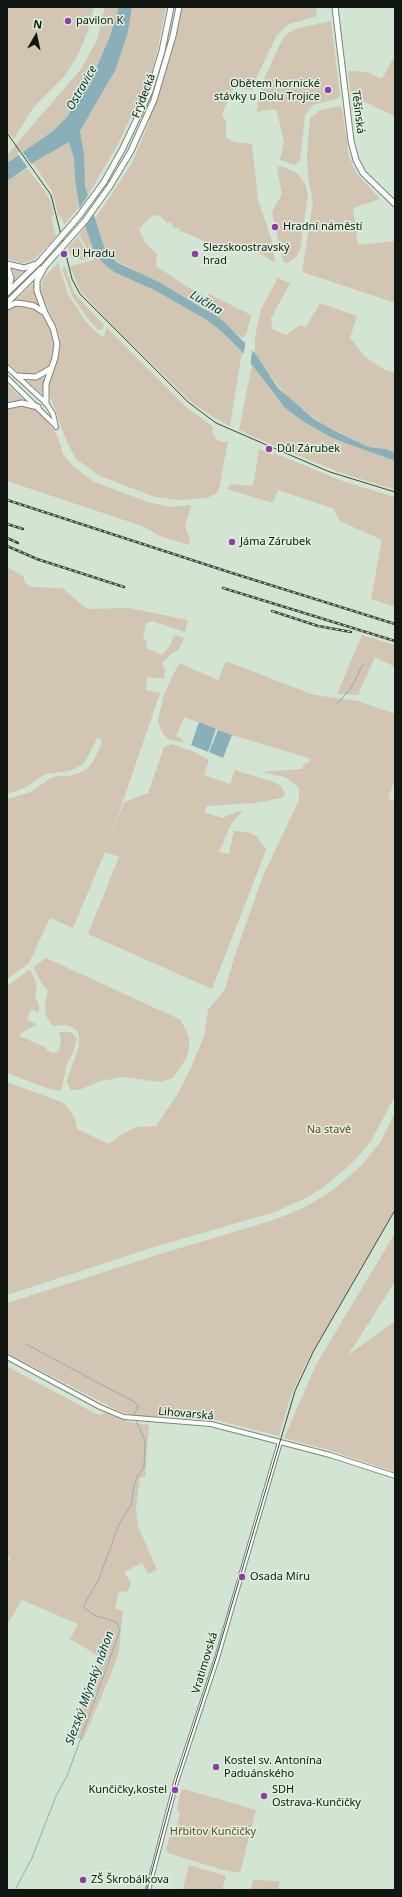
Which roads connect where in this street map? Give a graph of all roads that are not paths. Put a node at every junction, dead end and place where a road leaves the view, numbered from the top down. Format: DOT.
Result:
graph roads {
  1 [pos="171,7"];
  2 [pos="178,7"];
  3 [pos="335,7"];
  4 [pos="395,204"];
  5 [pos="40,262"];
  6 [pos="7,265"];
  7 [pos="45,266"];
  8 [pos="7,293"];
  9 [pos="7,303"];
  10 [pos="7,307"];
  11 [pos="45,313"];
  12 [pos="7,367"];
  13 [pos="51,368"];
  14 [pos="17,376"];
  15 [pos="7,378"];
  16 [pos="46,403"];
  17 [pos="7,406"];
  18 [pos="38,406"];
  19 [pos="7,1357"];
  20 [pos="280,1442"];
  21 [pos="395,1476"];
  22 [pos="148,1890"];
  1 -- 5 [label="main road, Frýdecká, bridge"];
  2 -- 7 [label="main road, Frýdecká, bridge"];
  3 -- 4 [label="main road, Těšínská"];
  5 -- 6 [label="main road"];
  5 -- 8 [label="main road, Frýdecká"];
  6 -- 8 [label="main road"];
  7 -- 9 [label="main road"];
  7 -- 11 [label="main road"];
  10 -- 11 [label="main road"];
  11 -- 13 [label="main road"];
  12 -- 14 [label="street"];
  13 -- 14 [label="main road"];
  13 -- 16 [label="main road"];
  14 -- 16 [label="street"];
  15 -- 18 [label="street"];
  16 -- 18 [label="street"];
  17 -- 18 [label="main road"];
  19 -- 20 [label="street, Lihovarská"];
  20 -- 21 [label="street, Lihovarská"];
  20 -- 22 [label="street, Vratimovská"];
}
